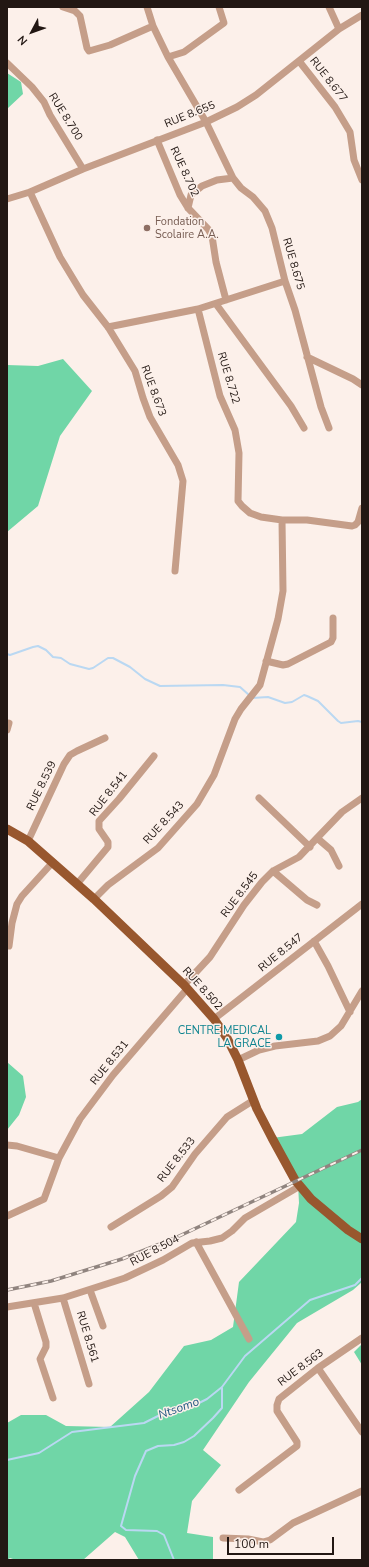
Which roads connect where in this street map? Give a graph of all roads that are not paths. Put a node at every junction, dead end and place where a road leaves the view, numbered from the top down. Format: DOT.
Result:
graph roads {
  1 [pos="63,7"];
  2 [pos="147,7"];
  3 [pos="219,7"];
  4 [pos="328,7"];
  5 [pos="362,15"];
  6 [pos="153,26"];
  7 [pos="339,29"];
  8 [pos="168,57"];
  9 [pos="299,61"];
  10 [pos="7,63"];
  11 [pos="206,122"];
  12 [pos="157,140"];
  13 [pos="82,169"];
  14 [pos="233,178"];
  15 [pos="362,180"];
  16 [pos="30,192"];
  17 [pos="7,199"];
  18 [pos="188,208"];
  19 [pos="285,281"];
  20 [pos="226,300"];
  21 [pos="216,304"];
  22 [pos="198,309"];
  23 [pos="108,327"];
  24 [pos="307,358"];
  25 [pos="362,385"];
  26 [pos="304,428"];
  27 [pos="329,428"];
  28 [pos="362,508"];
  29 [pos="282,520"];
  30 [pos="175,571"];
  31 [pos="334,618"];
  32 [pos="266,661"];
  33 [pos="105,738"];
  34 [pos="154,756"];
  35 [pos="259,798"];
  36 [pos="362,798"];
  37 [pos="7,829"];
  38 [pos="317,838"];
  39 [pos="28,841"];
  40 [pos="310,846"];
  41 [pos="53,862"];
  42 [pos="339,866"];
  43 [pos="273,872"];
  44 [pos="78,884"];
  45 [pos="94,899"];
  46 [pos="362,904"];
  47 [pos="317,905"];
  48 [pos="314,941"];
  49 [pos="9,946"];
  50 [pos="186,987"];
  51 [pos="362,991"];
  52 [pos="350,1012"];
  53 [pos="214,1019"];
  54 [pos="238,1060"];
  55 [pos="254,1100"];
  56 [pos="7,1145"];
  57 [pos="59,1158"];
  58 [pos="300,1186"];
  59 [pos="7,1216"];
  60 [pos="111,1227"];
  61 [pos="362,1238"];
  62 [pos="196,1242"];
  63 [pos="90,1290"];
  64 [pos="63,1298"];
  65 [pos="34,1303"];
  66 [pos="7,1307"];
  67 [pos="103,1326"];
  68 [pos="362,1338"];
  69 [pos="249,1339"];
  70 [pos="318,1368"];
  71 [pos="89,1384"];
  72 [pos="53,1398"];
  73 [pos="362,1432"];
  74 [pos="239,1490"];
  75 [pos="362,1491"];
  76 [pos="223,1538"];
  1 -- 6 [label="street"];
  2 -- 6 [label="street, RUE 8.675"];
  3 -- 8 [label="street"];
  4 -- 7 [label="street"];
  5 -- 7 [label="street, RUE 8.655"];
  6 -- 8 [label="street, RUE 8.675"];
  7 -- 9 [label="street, RUE 8.655"];
  8 -- 11 [label="street, RUE 8.675"];
  9 -- 11 [label="street, RUE 8.655"];
  9 -- 15 [label="street, RUE 8.677"];
  10 -- 13 [label="street, RUE 8.700"];
  11 -- 12 [label="street, RUE 8.655"];
  11 -- 14 [label="street, RUE 8.675"];
  12 -- 13 [label="street, RUE 8.655"];
  12 -- 18 [label="street, RUE 8.702"];
  13 -- 16 [label="street, RUE 8.655"];
  14 -- 18 [label="street"];
  14 -- 19 [label="street, RUE 8.675"];
  16 -- 17 [label="street, RUE 8.655"];
  16 -- 23 [label="street, RUE 8.673"];
  18 -- 20 [label="street, RUE 8.702"];
  19 -- 20 [label="street"];
  19 -- 24 [label="street, RUE 8.675"];
  20 -- 21 [label="street"];
  21 -- 22 [label="street"];
  21 -- 26 [label="street"];
  22 -- 23 [label="street"];
  22 -- 29 [label="street, RUE 8.722"];
  23 -- 30 [label="street, RUE 8.673"];
  24 -- 25 [label="street"];
  24 -- 27 [label="street, RUE 8.675"];
  28 -- 29 [label="street, RUE 8.722"];
  29 -- 32 [label="street, RUE 8.543"];
  31 -- 32 [label="street"];
  32 -- 45 [label="street, RUE 8.543"];
  33 -- 39 [label="street, RUE 8.539"];
  34 -- 44 [label="street, RUE 8.541"];
  35 -- 40 [label="street"];
  36 -- 38 [label="street, RUE 8.545"];
  37 -- 39 [label="main road, RUE 8.502"];
  38 -- 40 [label="street, RUE 8.545"];
  38 -- 42 [label="street"];
  39 -- 41 [label="main road, RUE 8.502"];
  40 -- 43 [label="street, RUE 8.545"];
  41 -- 44 [label="main road, RUE 8.502"];
  41 -- 49 [label="street"];
  43 -- 47 [label="street"];
  43 -- 50 [label="street, RUE 8.545"];
  44 -- 45 [label="main road, RUE 8.502"];
  45 -- 50 [label="main road, RUE 8.502"];
  46 -- 48 [label="street, RUE 8.547"];
  48 -- 52 [label="street"];
  48 -- 53 [label="street, RUE 8.547"];
  50 -- 53 [label="main road, RUE 8.502"];
  50 -- 57 [label="street, RUE 8.531"];
  51 -- 52 [label="street"];
  52 -- 54 [label="street"];
  53 -- 54 [label="main road, RUE 8.502"];
  54 -- 55 [label="main road, RUE 8.502"];
  55 -- 58 [label="main road, RUE 8.502"];
  55 -- 60 [label="street, RUE 8.533"];
  56 -- 57 [label="street"];
  57 -- 59 [label="street, RUE 8.531"];
  58 -- 61 [label="main road, RUE 8.502"];
  58 -- 62 [label="street, RUE 8.504"];
  62 -- 63 [label="street, RUE 8.504"];
  62 -- 69 [label="street"];
  63 -- 64 [label="street, RUE 8.504"];
  63 -- 67 [label="street"];
  64 -- 65 [label="street, RUE 8.504"];
  64 -- 71 [label="street, RUE 8.561"];
  65 -- 66 [label="street, RUE 8.504"];
  65 -- 72 [label="street"];
  68 -- 70 [label="street, RUE 8.563"];
  70 -- 73 [label="street"];
  70 -- 74 [label="street, RUE 8.563"];
  75 -- 76 [label="street"];
}
